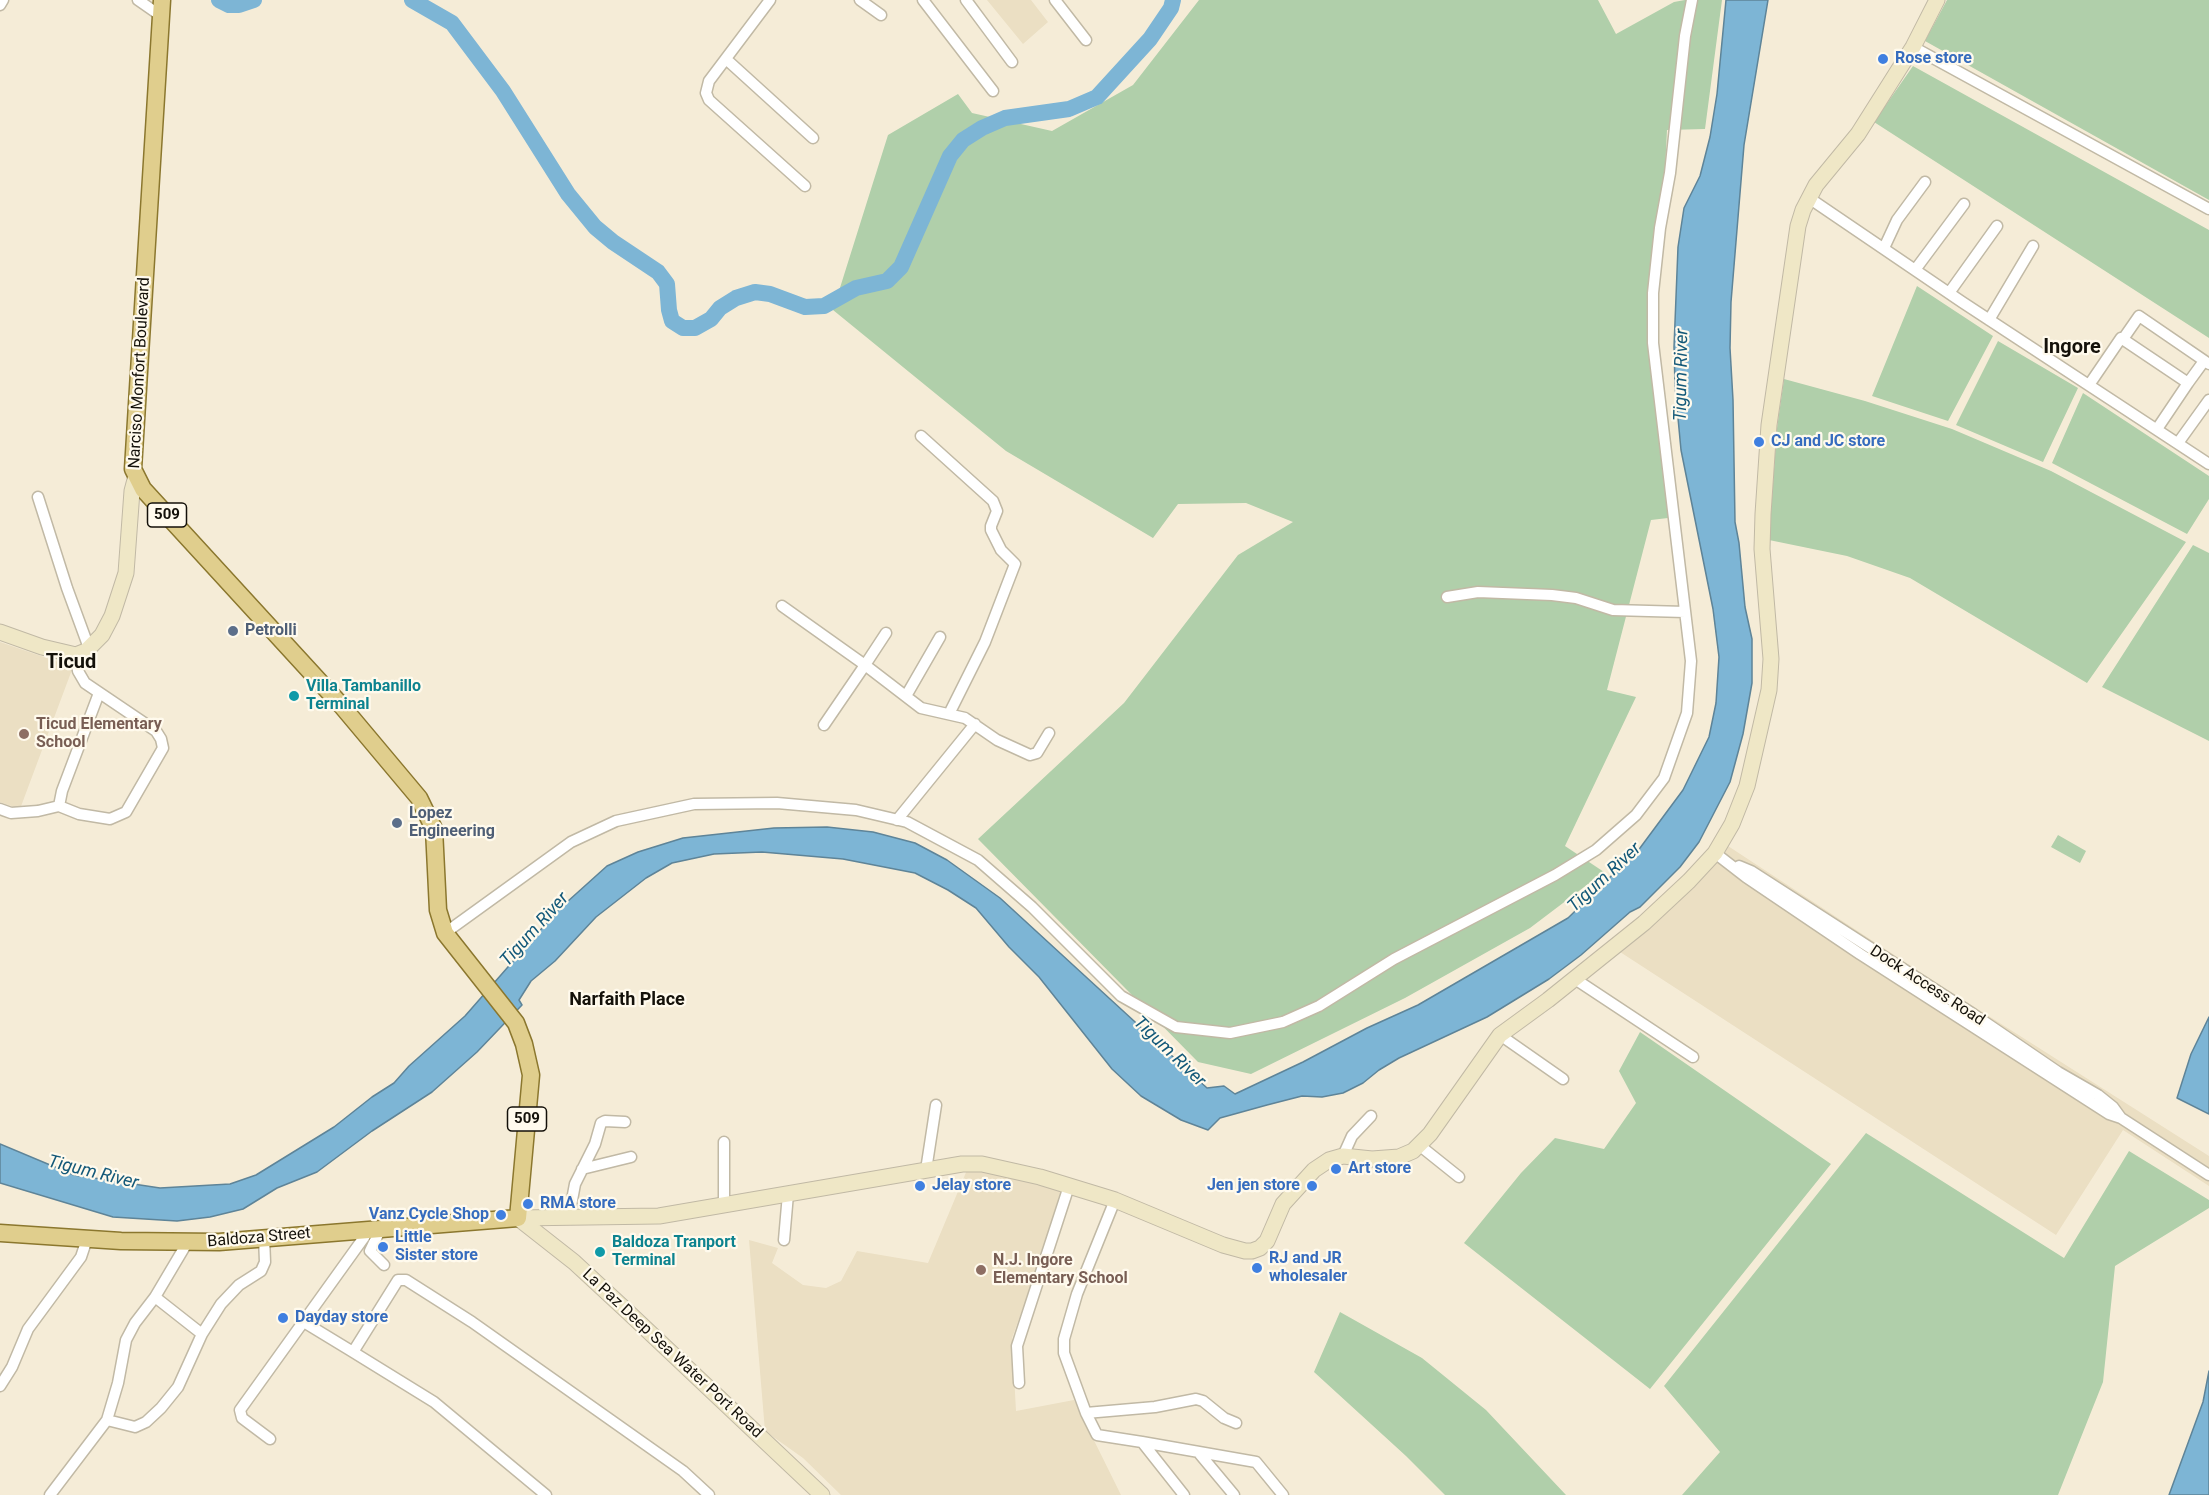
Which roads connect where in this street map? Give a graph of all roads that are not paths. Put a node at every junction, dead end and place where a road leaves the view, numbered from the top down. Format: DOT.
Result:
graph roads {
  1 [pos="3,0"];
  2 [pos="138,0"];
  3 [pos="770,0"];
  4 [pos="860,0"];
  5 [pos="923,0"];
  6 [pos="966,0"];
  7 [pos="1692,0"];
  8 [pos="1937,0"];
  9 [pos="1059,1"];
  10 [pos="0,5"];
  11 [pos="161,8"];
  12 [pos="881,15"];
  13 [pos="1086,40"];
  14 [pos="1913,47"];
  15 [pos="726,59"];
  16 [pos="1012,62"];
  17 [pos="993,91"];
  18 [pos="813,138"];
  19 [pos="1925,182"];
  20 [pos="805,186"];
  21 [pos="1809,198"];
  22 [pos="1964,204"];
  23 [pos="2209,209"];
  24 [pos="1997,225"];
  25 [pos="2032,246"];
  26 [pos="1884,248"];
  27 [pos="1915,270"];
  28 [pos="1949,292"];
  29 [pos="1989,320"];
  30 [pos="2123,339"];
  31 [pos="2206,363"];
  32 [pos="2188,383"];
  33 [pos="2089,385"];
  34 [pos="2209,400"];
  35 [pos="2157,429"];
  36 [pos="921,436"];
  37 [pos="2178,443"];
  38 [pos="2207,458"];
  39 [pos="136,476"];
  40 [pos="38,497"];
  41 [pos="1447,597"];
  42 [pos="782,606"];
  43 [pos="1684,612"];
  44 [pos="0,632"];
  45 [pos="885,633"];
  46 [pos="940,637"];
  47 [pos="82,651"];
  48 [pos="865,665"];
  49 [pos="99,693"];
  50 [pos="906,696"];
  51 [pos="949,714"];
  52 [pos="975,724"];
  53 [pos="824,725"];
  54 [pos="1049,733"];
  55 [pos="59,806"];
  56 [pos="0,809"];
  57 [pos="897,820"];
  58 [pos="1721,857"];
  59 [pos="447,937"];
  60 [pos="1575,978"];
  61 [pos="1500,1035"];
  62 [pos="1693,1057"];
  63 [pos="1563,1079"];
  64 [pos="936,1104"];
  65 [pos="1371,1116"];
  66 [pos="625,1122"];
  67 [pos="724,1143"];
  68 [pos="1419,1145"];
  69 [pos="1342,1156"];
  70 [pos="631,1157"];
  71 [pos="582,1169"];
  72 [pos="926,1170"];
  73 [pos="2209,1175"];
  74 [pos="1459,1177"];
  75 [pos="1070,1186"];
  76 [pos="788,1194"];
  77 [pos="1115,1200"];
  78 [pos="724,1204"];
  79 [pos="569,1216"];
  80 [pos="553,1217"];
  81 [pos="518,1218"];
  82 [pos="376,1228"];
  83 [pos="0,1233"];
  84 [pos="264,1238"];
  85 [pos="87,1239"];
  86 [pos="543,1239"];
  87 [pos="784,1240"];
  88 [pos="187,1243"];
  89 [pos="384,1265"];
  90 [pos="155,1297"];
  91 [pos="302,1321"];
  92 [pos="202,1334"];
  93 [pos="353,1352"];
  94 [pos="1019,1383"];
  95 [pos="0,1386"];
  96 [pos="1086,1413"];
  97 [pos="107,1420"];
  98 [pos="1236,1423"];
  99 [pos="270,1439"];
  100 [pos="1142,1443"];
  101 [pos="1198,1453"];
  102 [pos="50,1495"];
  103 [pos="546,1495"];
  104 [pos="709,1495"];
  105 [pos="822,1495"];
  106 [pos="1184,1495"];
  107 [pos="1234,1495"];
  108 [pos="1283,1495"];
  1 -- 10 [label="street"];
  2 -- 11 [label="street"];
  3 -- 15 [label="street"];
  4 -- 12 [label="street"];
  5 -- 17 [label="street"];
  6 -- 16 [label="street"];
  7 -- 43 [label="street"];
  8 -- 14 [label="street"];
  9 -- 13 [label="street"];
  11 -- 39 [label="main road, Narciso Monfort Boulevard"];
  14 -- 21 [label="street"];
  14 -- 23 [label="street"];
  15 -- 18 [label="street"];
  15 -- 20 [label="street"];
  19 -- 26 [label="street"];
  21 -- 26 [label="street"];
  21 -- 58 [label="street"];
  22 -- 27 [label="street"];
  24 -- 28 [label="street"];
  25 -- 29 [label="street"];
  26 -- 27 [label="street"];
  27 -- 28 [label="street"];
  28 -- 29 [label="street"];
  29 -- 33 [label="street"];
  30 -- 31 [label="street"];
  30 -- 32 [label="street"];
  30 -- 33 [label="street"];
  31 -- 32 [label="street"];
  32 -- 35 [label="street"];
  33 -- 35 [label="street"];
  34 -- 37 [label="street"];
  35 -- 37 [label="street"];
  36 -- 51 [label="street"];
  37 -- 38 [label="street"];
  39 -- 47 [label="street"];
  39 -- 59 [label="main road, Narciso Monfort Boulevard / 509"];
  40 -- 47 [label="street"];
  41 -- 43 [label="street"];
  42 -- 48 [label="street"];
  43 -- 57 [label="street"];
  44 -- 47 [label="street"];
  45 -- 48 [label="street"];
  46 -- 50 [label="street"];
  47 -- 49 [label="street"];
  48 -- 50 [label="street"];
  48 -- 53 [label="street"];
  49 -- 55 [label="street"];
  49 -- 55 [label="street"];
  50 -- 51 [label="street"];
  51 -- 52 [label="street"];
  52 -- 54 [label="street"];
  52 -- 57 [label="street"];
  55 -- 56 [label="street"];
  57 -- 59 [label="street"];
  58 -- 60 [label="street"];
  58 -- 73 [label="street, Dock Access Road"];
  59 -- 81 [label="main road, Narciso Monfort Boulevard / 509"];
  60 -- 61 [label="street"];
  60 -- 62 [label="street"];
  61 -- 63 [label="street"];
  61 -- 68 [label="street"];
  64 -- 72 [label="street"];
  65 -- 69 [label="street"];
  66 -- 71 [label="street"];
  67 -- 78 [label="street"];
  68 -- 69 [label="street"];
  68 -- 74 [label="street"];
  69 -- 77 [label="street"];
  70 -- 71 [label="street"];
  71 -- 79 [label="street"];
  72 -- 75 [label="street"];
  72 -- 76 [label="street"];
  75 -- 77 [label="street"];
  75 -- 94 [label="street"];
  76 -- 78 [label="street"];
  76 -- 87 [label="street"];
  77 -- 96 [label="street"];
  78 -- 79 [label="street"];
  79 -- 80 [label="street"];
  80 -- 81 [label="street"];
  80 -- 86 [label="street"];
  81 -- 82 [label="main road, Baldoza Street"];
  81 -- 86 [label="street, La Paz Deep Sea Water Port Road"];
  82 -- 84 [label="main road, Baldoza Street"];
  82 -- 89 [label="street"];
  82 -- 91 [label="street"];
  83 -- 85 [label="main road, Baldoza Street"];
  84 -- 88 [label="main road, Baldoza Street"];
  84 -- 92 [label="street"];
  85 -- 88 [label="main road, Baldoza Street"];
  85 -- 95 [label="street"];
  86 -- 105 [label="street, La Paz Deep Sea Water Port Road"];
  88 -- 90 [label="street"];
  90 -- 92 [label="street"];
  90 -- 97 [label="street"];
  91 -- 93 [label="street"];
  91 -- 99 [label="street"];
  92 -- 97 [label="street"];
  93 -- 103 [label="street"];
  93 -- 104 [label="street"];
  96 -- 98 [label="street"];
  96 -- 100 [label="street"];
  97 -- 102 [label="street"];
  100 -- 101 [label="street"];
  100 -- 106 [label="street"];
  101 -- 107 [label="street"];
  101 -- 108 [label="street"];
}
